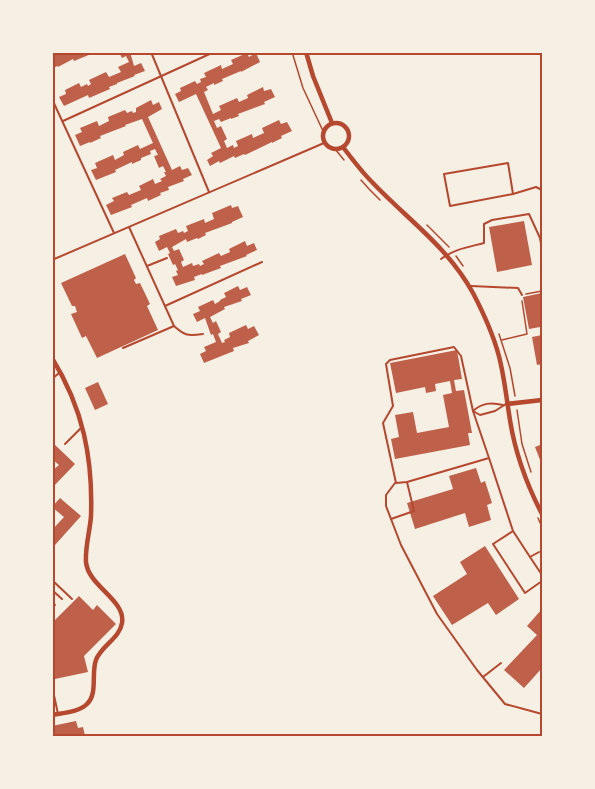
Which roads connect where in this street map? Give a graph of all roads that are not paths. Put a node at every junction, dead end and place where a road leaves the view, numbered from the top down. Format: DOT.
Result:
graph roads {
  1 [pos="151,52"];
  2 [pos="214,52"];
  3 [pos="306,52"];
  4 [pos="161,76"];
  5 [pos="52,99"];
  6 [pos="63,121"];
  7 [pos="332,123"];
  8 [pos="324,143"];
  9 [pos="343,147"];
  10 [pos="543,190"];
  11 [pos="209,192"];
  12 [pos="513,194"];
  13 [pos="129,227"];
  14 [pos="114,234"];
  15 [pos="541,237"];
  16 [pos="543,250"];
  17 [pos="447,255"];
  18 [pos="167,258"];
  19 [pos="441,259"];
  20 [pos="52,260"];
  21 [pos="262,262"];
  22 [pos="147,266"];
  23 [pos="469,286"];
  24 [pos="522,295"];
  25 [pos="165,306"];
  26 [pos="174,326"];
  27 [pos="203,334"];
  28 [pos="123,348"];
  29 [pos="52,358"];
  30 [pos="61,371"];
  31 [pos="52,379"];
  32 [pos="543,400"];
  33 [pos="505,404"];
  34 [pos="473,411"];
  35 [pos="83,426"];
  36 [pos="65,444"];
  37 [pos="489,458"];
  38 [pos="407,482"];
  39 [pos="396,483"];
  40 [pos="543,514"];
  41 [pos="391,519"];
  42 [pos="513,531"];
  43 [pos="539,552"];
  44 [pos="530,557"];
  45 [pos="543,575"];
  46 [pos="52,580"];
  47 [pos="543,582"];
  48 [pos="52,590"];
  49 [pos="62,599"];
  50 [pos="72,599"];
  51 [pos="501,663"];
  52 [pos="483,677"];
  53 [pos="52,686"];
  54 [pos="543,714"];
  55 [pos="55,715"];
  1 -- 4 [label="lane"];
  2 -- 4 [label="lane"];
  3 -- 7 [label="street"];
  4 -- 6 [label="lane"];
  4 -- 11 [label="lane"];
  5 -- 6 [label="lane"];
  6 -- 14 [label="lane"];
  7 -- 8 [label="street"];
  7 -- 9 [label="street"];
  8 -- 9 [label="street"];
  8 -- 11 [label="lane"];
  9 -- 17 [label="street"];
  10 -- 12 [label="lane"];
  11 -- 13 [label="lane"];
  12 -- 12 [label="lane"];
  13 -- 14 [label="lane"];
  13 -- 22 [label="lane"];
  14 -- 20 [label="lane"];
  15 -- 16 [label="lane"];
  15 -- 17 [label="lane"];
  17 -- 19 [label="lane"];
  17 -- 23 [label="street"];
  18 -- 22 [label="lane"];
  21 -- 25 [label="lane"];
  22 -- 25 [label="lane"];
  23 -- 24 [label="lane"];
  23 -- 33 [label="street"];
  25 -- 26 [label="lane"];
  26 -- 27 [label="lane"];
  26 -- 28 [label="lane"];
  29 -- 30 [label="street"];
  30 -- 31 [label="lane"];
  30 -- 35 [label="street"];
  32 -- 33 [label="street"];
  33 -- 34 [label="lane"];
  33 -- 34 [label="lane"];
  33 -- 40 [label="street"];
  34 -- 37 [label="lane"];
  34 -- 39 [label="lane"];
  35 -- 36 [label="lane"];
  35 -- 55 [label="street"];
  37 -- 38 [label="lane"];
  37 -- 42 [label="lane"];
  38 -- 39 [label="lane"];
  38 -- 41 [label="lane"];
  39 -- 41 [label="lane"];
  41 -- 52 [label="lane"];
  42 -- 44 [label="lane"];
  42 -- 47 [label="lane"];
  43 -- 44 [label="lane"];
  44 -- 45 [label="lane"];
  46 -- 50 [label="lane"];
  48 -- 49 [label="lane"];
  51 -- 52 [label="lane"];
  52 -- 54 [label="lane"];
  53 -- 55 [label="lane"];
}
